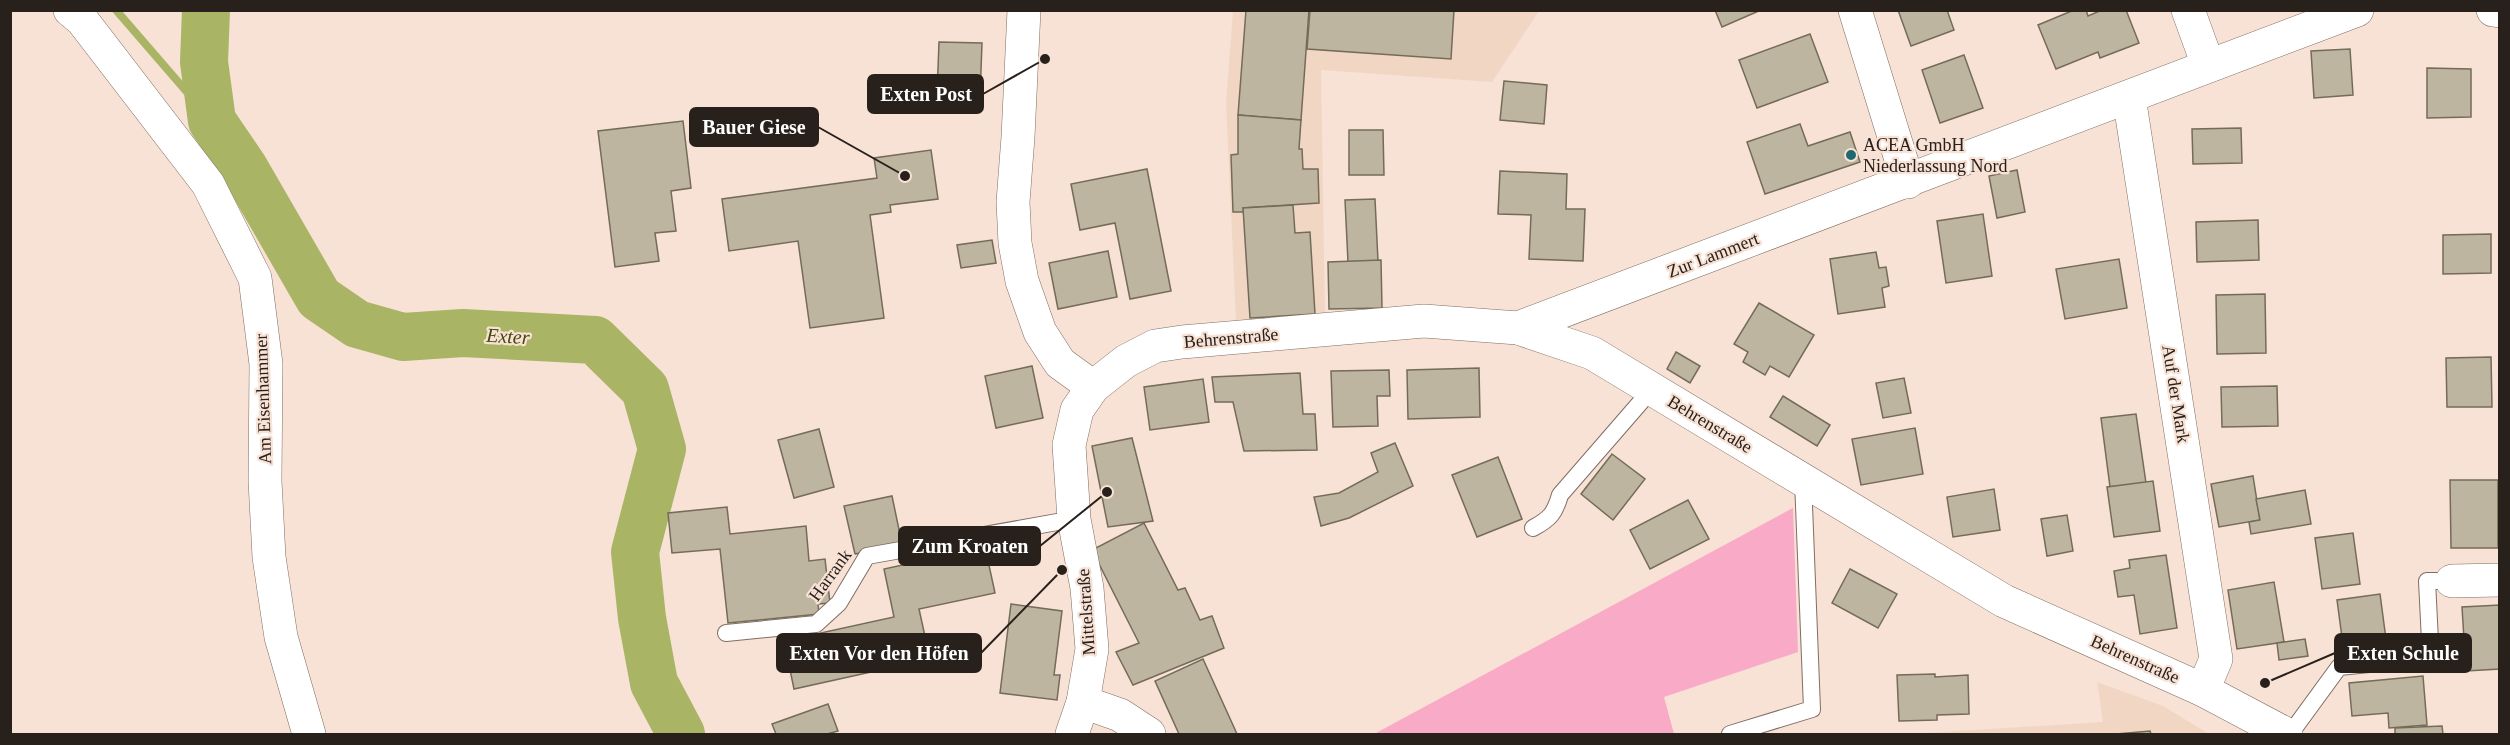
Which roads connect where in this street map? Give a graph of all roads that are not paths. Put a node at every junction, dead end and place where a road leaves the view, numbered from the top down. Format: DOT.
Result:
graph roads {
  1 [pos="70,10"];
  2 [pos="1023,10"];
  3 [pos="1855,10"];
  4 [pos="2188,10"];
  5 [pos="2356,10"];
  6 [pos="2493,10"];
  7 [pos="2499,11"];
  8 [pos="2208,65"];
  9 [pos="2129,97"];
  10 [pos="1908,182"];
  11 [pos="1518,328"];
  12 [pos="1093,387"];
  13 [pos="1652,389"];
  14 [pos="1803,480"];
  15 [pos="1074,519"];
  16 [pos="1533,528"];
  17 [pos="2499,580"];
  18 [pos="2452,581"];
  19 [pos="726,633"];
  20 [pos="2203,690"];
  21 [pos="1083,702"];
  22 [pos="309,735"];
  23 [pos="1072,735"];
  24 [pos="1149,735"];
  25 [pos="1730,735"];
  26 [pos="2288,735"];
  1 -- 22 [label="street, Am Eisenhammer"];
  2 -- 12 [label="street"];
  3 -- 10 [label="street"];
  4 -- 8 [label="street"];
  5 -- 8 [label="street, Zur Lammert"];
  6 -- 7 [label="street"];
  8 -- 9 [label="street, Zur Lammert"];
  9 -- 10 [label="street, Zur Lammert"];
  9 -- 20 [label="street, Auf der Mark"];
  10 -- 11 [label="street, Zur Lammert"];
  11 -- 12 [label="street, Behrenstraße"];
  11 -- 13 [label="street, Behrenstraße"];
  12 -- 15 [label="street, Mittelstraße"];
  13 -- 14 [label="street, Behrenstraße"];
  13 -- 16 [label="lane"];
  14 -- 20 [label="street, Behrenstraße"];
  14 -- 25 [label="lane"];
  15 -- 19 [label="lane, Harrank"];
  15 -- 21 [label="street, Mittelstraße"];
  17 -- 18 [label="street"];
  18 -- 26 [label="lane"];
  20 -- 26 [label="street, Behrenstraße"];
  21 -- 23 [label="street, Mittelstraße"];
  21 -- 24 [label="street"];
}
